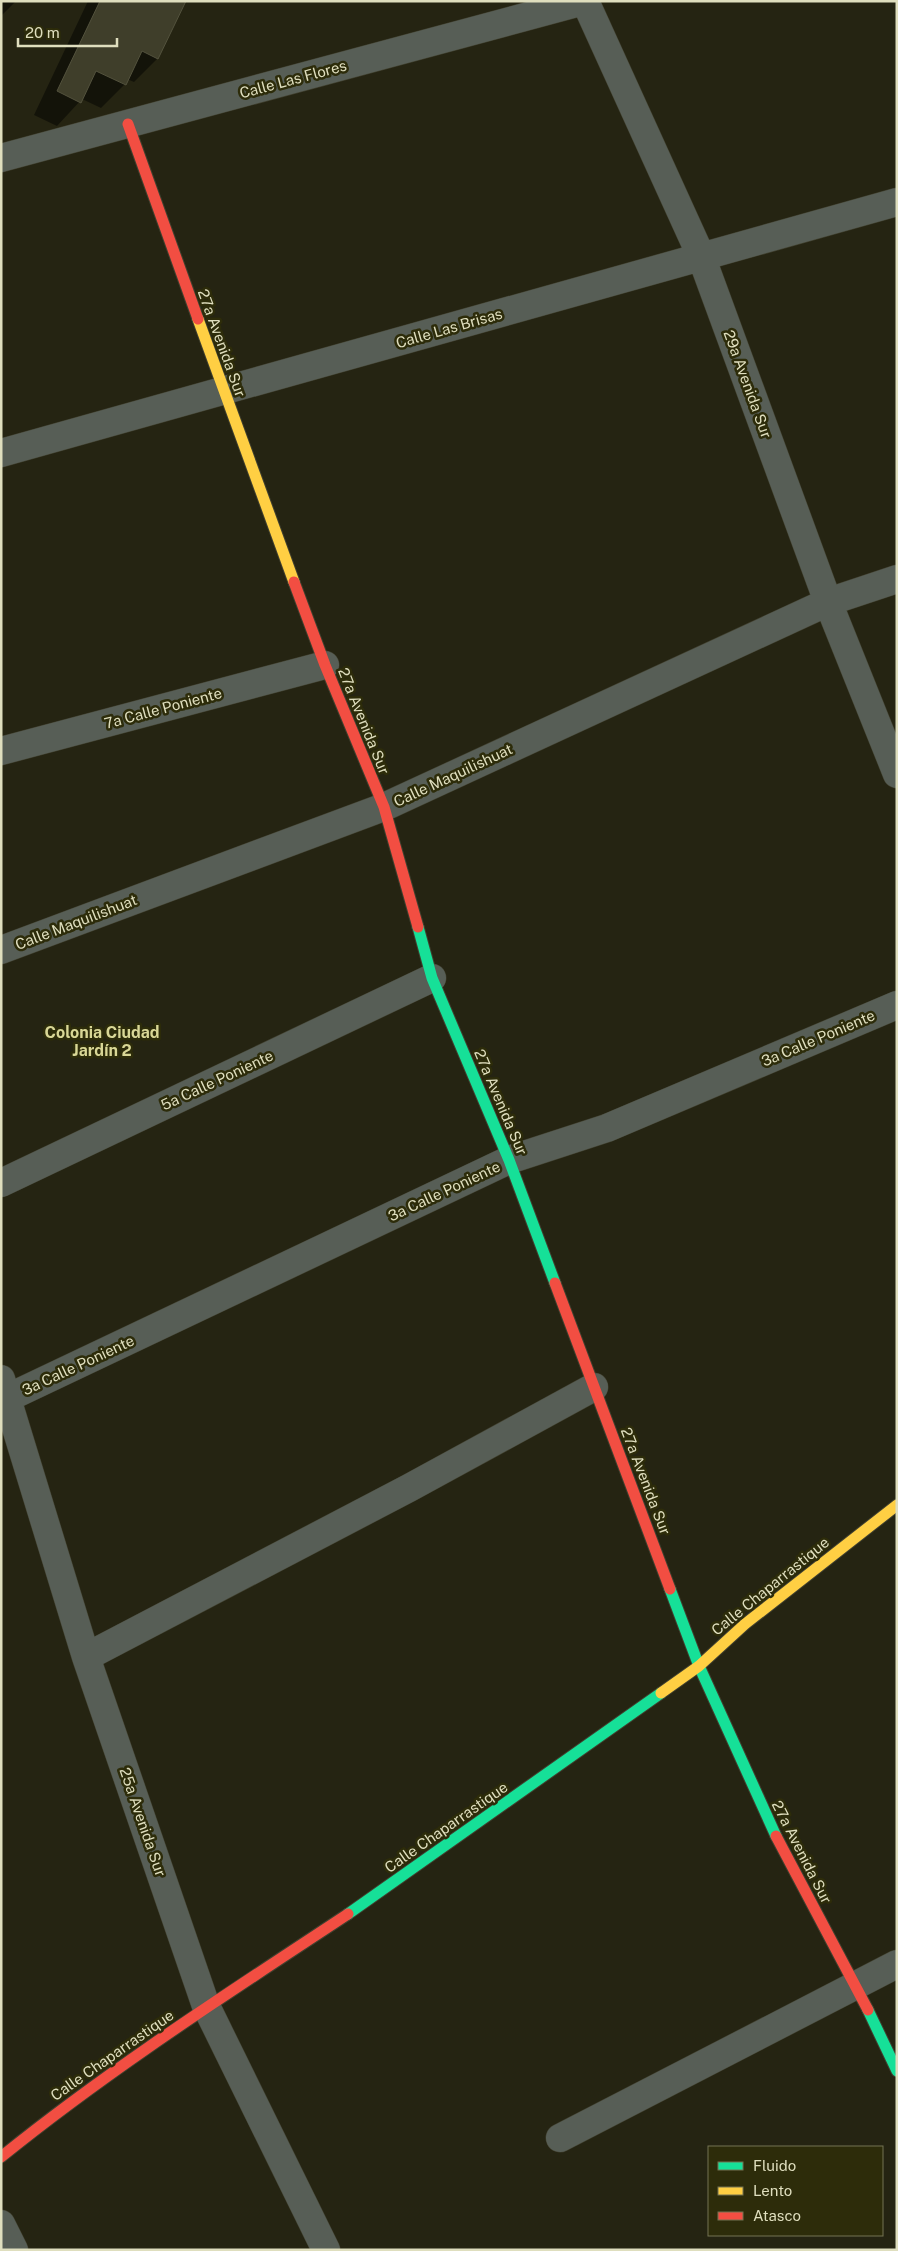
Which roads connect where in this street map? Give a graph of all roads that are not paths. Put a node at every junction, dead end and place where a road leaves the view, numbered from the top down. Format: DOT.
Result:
graph roads {
  1 [pos="585,1"];
  2 [pos="128,124"];
  3 [pos="1,158"];
  4 [pos="897,202"];
  5 [pos="701,256"];
  6 [pos="224,392"];
  7 [pos="1,453"];
  8 [pos="897,579"];
  9 [pos="828,602"];
  10 [pos="325,665"];
  11 [pos="1,751"];
  12 [pos="897,774"];
  13 [pos="384,807"];
  14 [pos="1,950"];
  15 [pos="432,978"];
  16 [pos="897,1005"];
  17 [pos="509,1160"];
  18 [pos="1,1182"];
  19 [pos="594,1387"];
  20 [pos="3,1393"];
  21 [pos="897,1505"];
  22 [pos="86,1658"];
  23 [pos="699,1666"];
  24 [pos="897,1964"];
  25 [pos="855,1984"];
  26 [pos="206,2006"];
  27 [pos="897,2071"];
  28 [pos="560,2138"];
  29 [pos="1,2157"];
  30 [pos="1,2224"];
  31 [pos="14,2250"];
  32 [pos="326,2250"];
  1 -- 2 [label="street, Calle Las Flores"];
  1 -- 5 [label="street, 29a Avenida Sur"];
  2 -- 3 [label="street, Calle Las Flores"];
  2 -- 6 [label="street, 27a Avenida Sur"];
  4 -- 5 [label="street, Calle Las Brisas"];
  5 -- 6 [label="street, Calle Las Brisas"];
  5 -- 9 [label="street, 29a Avenida Sur"];
  6 -- 7 [label="street, Calle Las Brisas"];
  6 -- 10 [label="street, 27a Avenida Sur"];
  8 -- 9 [label="street, Calle Maquilishuat"];
  9 -- 12 [label="street, 29a Avenida Sur"];
  9 -- 13 [label="street, Calle Maquilishuat"];
  10 -- 11 [label="street, 7a Calle Poniente"];
  10 -- 13 [label="street, 27a Avenida Sur"];
  13 -- 14 [label="street, Calle Maquilishuat"];
  13 -- 15 [label="street, 27a Avenida Sur"];
  15 -- 17 [label="street, 27a Avenida Sur"];
  15 -- 18 [label="street, 5a Calle Poniente"];
  16 -- 17 [label="street, 3a Calle Poniente"];
  17 -- 19 [label="street, 27a Avenida Sur"];
  17 -- 20 [label="street, 3a Calle Poniente"];
  19 -- 22 [label="street"];
  19 -- 23 [label="street, 27a Avenida Sur"];
  20 -- 22 [label="street, 25a Avenida Sur"];
  21 -- 23 [label="street, Calle Chaparrastique"];
  22 -- 26 [label="street, 25a Avenida Sur"];
  23 -- 25 [label="street, 27a Avenida Sur"];
  23 -- 26 [label="street, Calle Chaparrastique"];
  24 -- 25 [label="street"];
  25 -- 27 [label="street, 27a Avenida Sur"];
  25 -- 28 [label="street"];
  26 -- 29 [label="street, Calle Chaparrastique"];
  26 -- 32 [label="street, 25a Avenida Sur"];
  30 -- 31 [label="street"];
}
